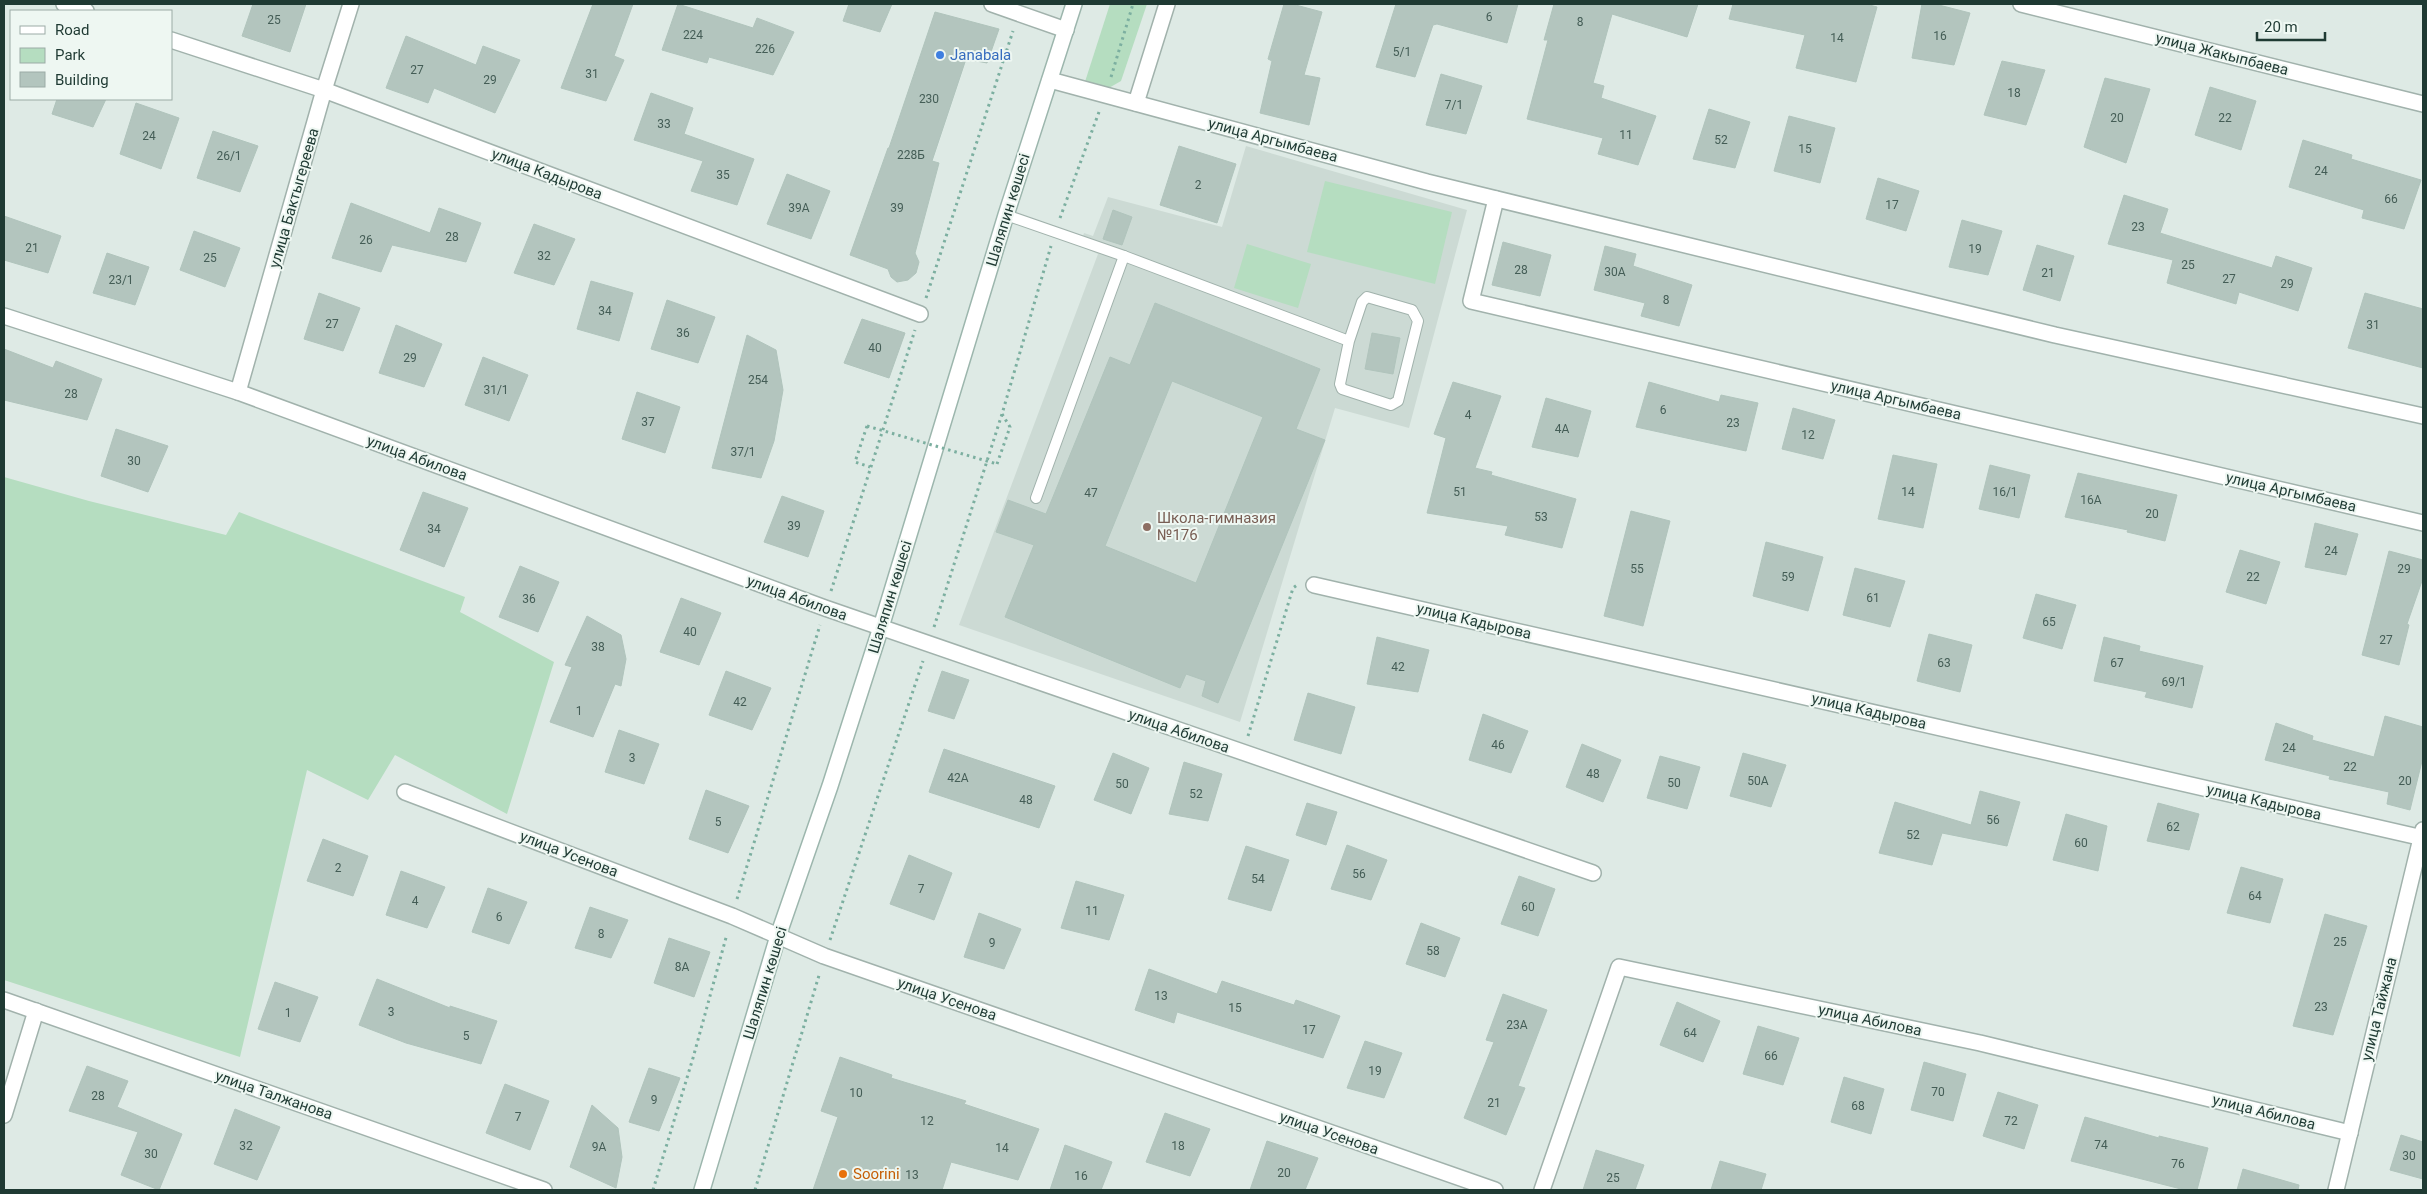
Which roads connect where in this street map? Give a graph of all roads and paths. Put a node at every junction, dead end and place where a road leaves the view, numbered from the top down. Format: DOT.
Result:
graph roads {
  1 [pos="64,4"];
  2 [pos="351,4"];
  3 [pos="992,4"];
  4 [pos="1074,4"];
  5 [pos="1133,4"];
  6 [pos="1167,4"];
  7 [pos="2021,4"];
  8 [pos="83,10"];
  9 [pos="1019,13"];
  10 [pos="1066,30"];
  11 [pos="172,40"];
  12 [pos="1050,80"];
  13 [pos="324,90"];
  14 [pos="1106,94"];
  15 [pos="1136,103"];
  16 [pos="2423,104"];
  17 [pos="1496,199"];
  18 [pos="1006,215"];
  19 [pos="1055,232"];
  20 [pos="1124,256"];
  21 [pos="920,314"];
  22 [pos="4,316"];
  23 [pos="1349,341"];
  24 [pos="238,392"];
  25 [pos="1002,414"];
  26 [pos="2423,416"];
  27 [pos="870,467"];
  28 [pos="1036,498"];
  29 [pos="2423,523"];
  30 [pos="1314,584"];
  31 [pos="825,608"];
  32 [pos="881,627"];
  33 [pos="928,645"];
  34 [pos="1243,753"];
  35 [pos="405,792"];
  36 [pos="2422,834"];
  37 [pos="1593,873"];
  38 [pos="732,916"];
  39 [pos="778,936"];
  40 [pos="824,956"];
  41 [pos="4,1000"];
  42 [pos="36,1011"];
  43 [pos="4,1115"];
  44 [pos="2350,1133"];
  45 [pos="544,1190"];
  46 [pos="652,1190"];
  47 [pos="702,1190"];
  48 [pos="755,1190"];
  49 [pos="1495,1190"];
  50 [pos="1542,1190"];
  51 [pos="2336,1190"];
  1 -- 8 [label="street"];
  2 -- 13 [label="street, улица Бактыгереева"];
  3 -- 9 [label="street"];
  4 -- 10 [label="street, Шаляпин көшесі"];
  5 -- 14 [label="path"];
  6 -- 15 [label="street"];
  7 -- 16 [label="street, улица Жакыпбаева"];
  9 -- 10 [label="street"];
  9 -- 21 [label="path"];
  10 -- 12 [label="street, Шаляпин көшесі"];
  11 -- 13 [label="street, улица Кадырова"];
  12 -- 14 [label="street, улица Аргымбаева"];
  12 -- 18 [label="street, Шаляпин көшесі"];
  13 -- 21 [label="street, улица Кадырова"];
  13 -- 24 [label="street, улица Бактыгереева"];
  14 -- 15 [label="street, улица Аргымбаева"];
  14 -- 19 [label="path"];
  15 -- 17 [label="street, улица Аргымбаева"];
  17 -- 26 [label="street, улица Аргымбаева"];
  17 -- 29 [label="street, улица Аргымбаева"];
  18 -- 19 [label="lane"];
  18 -- 32 [label="street, Шаляпин көшесі"];
  19 -- 20 [label="lane"];
  19 -- 25 [label="path"];
  20 -- 23 [label="lane"];
  20 -- 28 [label="lane"];
  21 -- 27 [label="path"];
  22 -- 24 [label="street, улица Абилова"];
  23 -- 23 [label="lane"];
  24 -- 31 [label="street, улица Абилова"];
  25 -- 27 [label="path, bridge"];
  25 -- 33 [label="path"];
  27 -- 31 [label="path"];
  30 -- 34 [label="path"];
  30 -- 36 [label="street, улица Кадырова"];
  31 -- 32 [label="street, улица Абилова"];
  31 -- 38 [label="path"];
  32 -- 33 [label="street, улица Абилова"];
  32 -- 39 [label="street, Шаляпин көшесі"];
  33 -- 34 [label="street, улица Абилова"];
  33 -- 40 [label="path"];
  34 -- 37 [label="street, улица Абилова"];
  35 -- 38 [label="street, улица Усенова"];
  36 -- 44 [label="street, улица Тайжана"];
  38 -- 39 [label="street, улица Усенова"];
  38 -- 46 [label="path"];
  39 -- 40 [label="street, улица Усенова"];
  39 -- 47 [label="street, Шаляпин көшесі"];
  40 -- 48 [label="path"];
  40 -- 49 [label="street, улица Усенова"];
  41 -- 42 [label="street, улица Талжанова"];
  42 -- 43 [label="street"];
  42 -- 45 [label="street, улица Талжанова"];
  44 -- 50 [label="street, улица Абилова"];
  44 -- 51 [label="street, улица Тайжана"];
}
